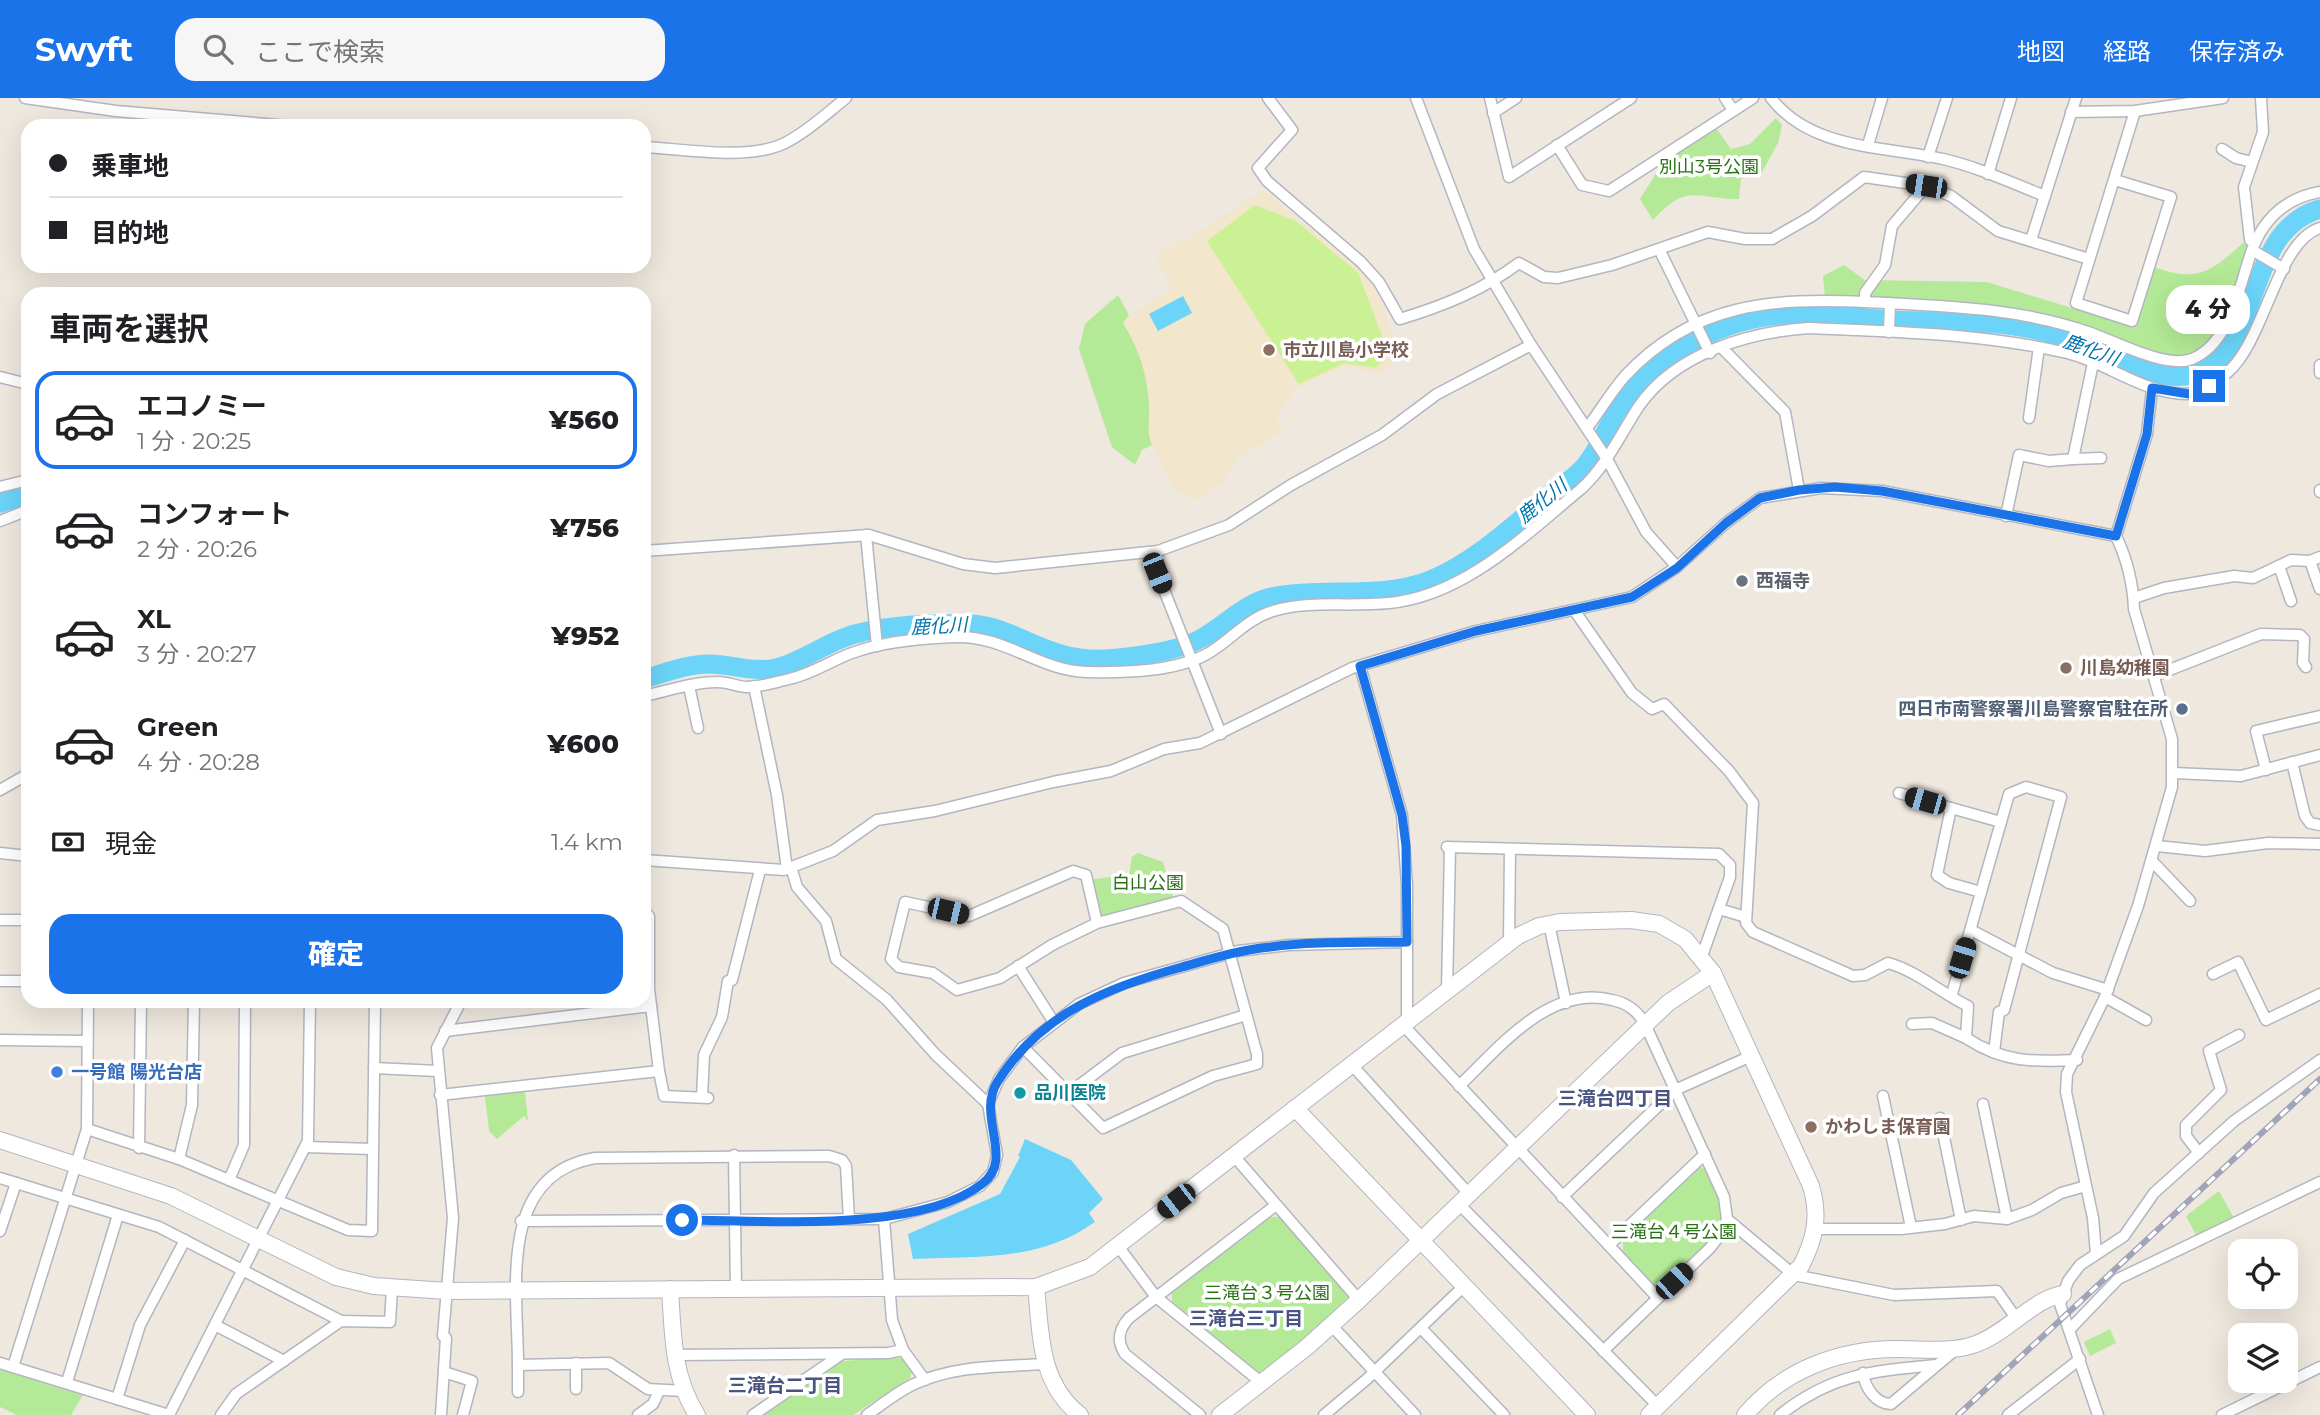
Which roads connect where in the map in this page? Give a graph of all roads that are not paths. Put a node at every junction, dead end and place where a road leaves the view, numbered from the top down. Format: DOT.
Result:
graph roads {
  1 [pos="25,98"];
  2 [pos="846,98"];
  3 [pos="1268,98"];
  4 [pos="1416,98"];
  5 [pos="1490,98"];
  6 [pos="1516,98"];
  7 [pos="1631,98"];
  8 [pos="1725,98"];
  9 [pos="1753,98"];
  10 [pos="1771,98"];
  11 [pos="1882,98"];
  12 [pos="1947,98"];
  13 [pos="2011,98"];
  14 [pos="2076,98"];
  15 [pos="2223,98"];
  16 [pos="2260,98"];
  17 [pos="1733,110"];
  18 [pos="2135,111"];
  19 [pos="2071,112"];
  20 [pos="1493,113"];
  21 [pos="208,119"];
  22 [pos="1557,145"];
  23 [pos="1868,145"];
  24 [pos="651,147"];
  25 [pos="2221,149"];
  26 [pos="1928,156"];
  27 [pos="2252,162"];
  28 [pos="1987,174"];
  29 [pos="2115,180"];
  30 [pos="1926,186"];
  31 [pos="2320,192"];
  32 [pos="2045,196"];
  33 [pos="2320,228"];
  34 [pos="2031,240"];
  35 [pos="2254,249"];
  36 [pos="1660,251"];
  37 [pos="2089,259"];
  38 [pos="2281,267"];
  39 [pos="1494,282"];
  40 [pos="1865,302"];
  41 [pos="1890,304"];
  42 [pos="1698,323"];
  43 [pos="1889,331"];
  44 [pos="1531,345"];
  45 [pos="2039,347"];
  46 [pos="1722,348"];
  47 [pos="1709,351"];
  48 [pos="2093,363"];
  49 [pos="2320,365"];
  50 [pos="2320,373"];
  51 [pos="0,377"];
  52 [pos="21,382"];
  53 [pos="2152,388"];
  54 [pos="2029,418"];
  55 [pos="1589,431"];
  56 [pos="1606,457"];
  57 [pos="2101,458"];
  58 [pos="2073,459"];
  59 [pos="21,482"];
  60 [pos="0,487"];
  61 [pos="1799,490"];
  62 [pos="21,513"];
  63 [pos="2006,516"];
  64 [pos="0,521"];
  65 [pos="866,535"];
  66 [pos="2116,536"];
  67 [pos="651,550"];
  68 [pos="1149,552"];
  69 [pos="2315,559"];
  70 [pos="2279,566"];
  71 [pos="1677,568"];
  72 [pos="2320,589"];
  73 [pos="2134,598"];
  74 [pos="2291,601"];
  75 [pos="1574,610"];
  76 [pos="877,645"];
  77 [pos="1191,661"];
  78 [pos="1360,666"];
  79 [pos="2306,667"];
  80 [pos="2154,676"];
  81 [pos="689,686"];
  82 [pos="754,686"];
  83 [pos="651,694"];
  84 [pos="2320,716"];
  85 [pos="698,728"];
  86 [pos="1221,734"];
  87 [pos="2320,755"];
  88 [pos="2291,762"];
  89 [pos="2266,770"];
  90 [pos="2174,773"];
  91 [pos="21,778"];
  92 [pos="0,790"];
  93 [pos="1899,793"];
  94 [pos="1951,808"];
  95 [pos="2001,822"];
  96 [pos="2320,825"];
  97 [pos="2320,844"];
  98 [pos="2157,846"];
  99 [pos="1510,849"];
  100 [pos="0,853"];
  101 [pos="21,855"];
  102 [pos="651,861"];
  103 [pos="2152,861"];
  104 [pos="789,868"];
  105 [pos="760,870"];
  106 [pos="1981,892"];
  107 [pos="2190,901"];
  108 [pos="1719,909"];
  109 [pos="1746,917"];
  110 [pos="0,919"];
  111 [pos="21,920"];
  112 [pos="1097,923"];
  113 [pos="1549,925"];
  114 [pos="1970,930"];
  115 [pos="1407,942"];
  116 [pos="1509,942"];
  117 [pos="1228,953"];
  118 [pos="2019,954"];
  119 [pos="1702,956"];
  120 [pos="1018,966"];
  121 [pos="1713,973"];
  122 [pos="2213,974"];
  123 [pos="0,981"];
  124 [pos="21,981"];
  125 [pos="1447,990"];
  126 [pos="2107,993"];
  127 [pos="2320,994"];
  128 [pos="1952,995"];
  129 [pos="1566,1003"];
  130 [pos="651,1006"];
  131 [pos="88,1008"];
  132 [pos="141,1008"];
  133 [pos="194,1008"];
  134 [pos="245,1008"];
  135 [pos="310,1008"];
  136 [pos="375,1008"];
  137 [pos="457,1008"];
  138 [pos="603,1008"];
  139 [pos="1246,1015"];
  140 [pos="2147,1020"];
  141 [pos="1053,1021"];
  142 [pos="1405,1023"];
  143 [pos="1645,1024"];
  144 [pos="1912,1024"];
  145 [pos="445,1031"];
  146 [pos="2239,1035"];
  147 [pos="1966,1038"];
  148 [pos="0,1040"];
  149 [pos="87,1041"];
  150 [pos="1023,1047"];
  151 [pos="1993,1052"];
  152 [pos="1751,1056"];
  153 [pos="2077,1059"];
  154 [pos="2320,1060"];
  155 [pos="1351,1064"];
  156 [pos="374,1068"];
  157 [pos="438,1071"];
  158 [pos="659,1071"];
  159 [pos="1459,1086"];
  160 [pos="1675,1090"];
  161 [pos="1069,1093"];
  162 [pos="440,1096"];
  163 [pos="1883,1096"];
  164 [pos="988,1104"];
  165 [pos="1983,1104"];
  166 [pos="1295,1108"];
  167 [pos="1940,1118"];
  168 [pos="87,1129"];
  169 [pos="0,1140"];
  170 [pos="305,1147"];
  171 [pos="139,1148"];
  172 [pos="1516,1148"];
  173 [pos="373,1149"];
  174 [pos="2199,1153"];
  175 [pos="1705,1154"];
  176 [pos="734,1155"];
  177 [pos="1234,1156"];
  178 [pos="179,1159"];
  179 [pos="75,1164"];
  180 [pos="0,1178"];
  181 [pos="229,1180"];
  182 [pos="2320,1182"];
  183 [pos="16,1183"];
  184 [pos="2086,1186"];
  185 [pos="1562,1196"];
  186 [pos="65,1199"];
  187 [pos="1464,1199"];
  188 [pos="278,1200"];
  189 [pos="1276,1205"];
  190 [pos="118,1215"];
  191 [pos="849,1219"];
  192 [pos="884,1219"];
  193 [pos="1727,1219"];
  194 [pos="2007,1219"];
  195 [pos="735,1220"];
  196 [pos="1961,1220"];
  197 [pos="521,1222"];
  198 [pos="1911,1227"];
  199 [pos="1816,1229"];
  200 [pos="0,1231"];
  201 [pos="259,1239"];
  202 [pos="185,1240"];
  203 [pos="1420,1240"];
  204 [pos="1609,1245"];
  205 [pos="1118,1246"];
  206 [pos="2096,1254"];
  207 [pos="243,1270"];
  208 [pos="1794,1275"];
  209 [pos="1036,1286"];
  210 [pos="1464,1286"];
  211 [pos="392,1288"];
  212 [pos="736,1288"];
  213 [pos="670,1289"];
  214 [pos="888,1289"];
  215 [pos="518,1290"];
  216 [pos="447,1291"];
  217 [pos="2063,1294"];
  218 [pos="1156,1297"];
  219 [pos="1657,1297"];
  220 [pos="1359,1300"];
  221 [pos="341,1321"];
  222 [pos="2018,1321"];
  223 [pos="215,1325"];
  224 [pos="1331,1325"];
  225 [pos="1420,1328"];
  226 [pos="2070,1328"];
  227 [pos="903,1350"];
  228 [pos="1955,1350"];
  229 [pos="1603,1351"];
  230 [pos="842,1354"];
  231 [pos="675,1355"];
  232 [pos="2080,1359"];
  233 [pos="284,1360"];
  234 [pos="0,1363"];
  235 [pos="576,1363"];
  236 [pos="1044,1364"];
  237 [pos="518,1365"];
  238 [pos="1936,1365"];
  239 [pos="13,1367"];
  240 [pos="2320,1367"];
  241 [pos="444,1372"];
  242 [pos="1374,1372"];
  243 [pos="1863,1373"];
  244 [pos="925,1380"];
  245 [pos="66,1382"];
  246 [pos="1262,1383"];
  247 [pos="576,1389"];
  248 [pos="659,1391"];
  249 [pos="683,1391"];
  250 [pos="518,1392"];
  251 [pos="117,1399"];
  252 [pos="1653,1411"];
  253 [pos="694,1414"];
  254 [pos="1783,1414"];
  255 [pos="169,1415"];
  256 [pos="221,1415"];
  257 [pos="441,1415"];
  258 [pos="463,1415"];
  259 [pos="638,1415"];
  260 [pos="752,1415"];
  261 [pos="867,1415"];
  262 [pos="1080,1415"];
  263 [pos="1200,1415"];
  264 [pos="1220,1415"];
  265 [pos="1325,1415"];
  266 [pos="1415,1415"];
  267 [pos="1504,1415"];
  268 [pos="1587,1415"];
  269 [pos="1745,1415"];
  270 [pos="2008,1415"];
  271 [pos="2098,1415"];
  272 [pos="2222,1415"];
  1 -- 21 [label="street"];
  2 -- 24 [label="street"];
  3 -- 39 [label="street"];
  4 -- 39 [label="street"];
  5 -- 20 [label="street"];
  6 -- 20 [label="street"];
  7 -- 22 [label="street"];
  8 -- 17 [label="street"];
  9 -- 17 [label="street"];
  10 -- 23 [label="street"];
  11 -- 23 [label="street"];
  12 -- 26 [label="street"];
  13 -- 28 [label="street"];
  14 -- 19 [label="street"];
  15 -- 18 [label="street"];
  16 -- 27 [label="street"];
  17 -- 22 [label="street"];
  18 -- 19 [label="street"];
  18 -- 29 [label="street"];
  19 -- 32 [label="street"];
  20 -- 22 [label="street"];
  23 -- 26 [label="street"];
  25 -- 27 [label="street"];
  26 -- 28 [label="street"];
  27 -- 35 [label="street"];
  28 -- 32 [label="street"];
  29 -- 37 [label="street"];
  29 -- 37 [label="street"];
  30 -- 34 [label="street"];
  30 -- 36 [label="street"];
  30 -- 40 [label="street"];
  31 -- 35 [label="street"];
  32 -- 34 [label="street"];
  33 -- 38 [label="street"];
  34 -- 37 [label="street"];
  35 -- 38 [label="street"];
  35 -- 41 [label="street"];
  36 -- 39 [label="street"];
  36 -- 42 [label="street"];
  38 -- 53 [label="street"];
  39 -- 44 [label="street"];
  40 -- 41 [label="street"];
  40 -- 42 [label="street"];
  41 -- 43 [label="street"];
  42 -- 47 [label="street"];
  42 -- 55 [label="street"];
  43 -- 45 [label="street"];
  43 -- 46 [label="street"];
  44 -- 55 [label="street"];
  44 -- 68 [label="street"];
  45 -- 48 [label="street"];
  45 -- 54 [label="street"];
  46 -- 47 [label="street"];
  46 -- 61 [label="street"];
  47 -- 56 [label="street"];
  48 -- 53 [label="street"];
  48 -- 58 [label="street"];
  49 -- 50 [label="street"];
  51 -- 52 [label="street"];
  53 -- 66 [label="street"];
  55 -- 56 [label="street"];
  56 -- 71 [label="street"];
  56 -- 77 [label="street"];
  57 -- 58 [label="street"];
  58 -- 63 [label="street"];
  59 -- 60 [label="street"];
  61 -- 63 [label="street"];
  61 -- 71 [label="street"];
  62 -- 64 [label="street"];
  63 -- 66 [label="street"];
  65 -- 67 [label="street"];
  65 -- 68 [label="street"];
  65 -- 76 [label="street"];
  66 -- 73 [label="street"];
  68 -- 77 [label="street"];
  69 -- 70 [label="street"];
  69 -- 72 [label="street"];
  70 -- 73 [label="street"];
  70 -- 74 [label="street"];
  71 -- 75 [label="street"];
  73 -- 80 [label="street"];
  75 -- 78 [label="street"];
  75 -- 109 [label="street"];
  76 -- 77 [label="street"];
  76 -- 82 [label="street"];
  77 -- 86 [label="street"];
  78 -- 86 [label="street"];
  78 -- 115 [label="street"];
  79 -- 80 [label="street"];
  80 -- 90 [label="street"];
  81 -- 82 [label="street"];
  81 -- 83 [label="street"];
  81 -- 85 [label="street"];
  82 -- 104 [label="street"];
  84 -- 89 [label="street"];
  86 -- 104 [label="street"];
  87 -- 88 [label="street"];
  88 -- 89 [label="street"];
  88 -- 96 [label="street"];
  89 -- 90 [label="street"];
  90 -- 98 [label="street"];
  91 -- 92 [label="street"];
  93 -- 94 [label="street"];
  94 -- 95 [label="street"];
  94 -- 106 [label="street"];
  95 -- 106 [label="street"];
  95 -- 118 [label="street"];
  97 -- 98 [label="street"];
  98 -- 103 [label="street"];
  99 -- 108 [label="street"];
  99 -- 116 [label="street"];
  99 -- 125 [label="street"];
  100 -- 101 [label="street"];
  102 -- 105 [label="street"];
  103 -- 107 [label="street"];
  103 -- 126 [label="street"];
  104 -- 105 [label="street"];
  104 -- 164 [label="street"];
  105 -- 158 [label="street"];
  106 -- 114 [label="street"];
  108 -- 109 [label="street"];
  108 -- 119 [label="street"];
  109 -- 128 [label="street"];
  110 -- 111 [label="street"];
  112 -- 117 [label="street"];
  112 -- 120 [label="street"];
  112 -- 120 [label="street"];
  113 -- 116 [label="street"];
  113 -- 119 [label="street"];
  113 -- 129 [label="street"];
  114 -- 118 [label="street"];
  114 -- 128 [label="street"];
  115 -- 117 [label="street"];
  115 -- 142 [label="street"];
  116 -- 125 [label="street"];
  117 -- 139 [label="street"];
  117 -- 141 [label="street"];
  118 -- 126 [label="street"];
  118 -- 151 [label="street"];
  119 -- 121 [label="street"];
  120 -- 141 [label="street"];
  121 -- 143 [label="street"];
  121 -- 152 [label="street"];
  122 -- 127 [label="street"];
  123 -- 124 [label="street"];
  125 -- 142 [label="street"];
  126 -- 140 [label="street"];
  126 -- 153 [label="street"];
  128 -- 147 [label="street"];
  129 -- 143 [label="street"];
  129 -- 159 [label="street"];
  130 -- 158 [label="street"];
  131 -- 149 [label="street"];
  132 -- 171 [label="street"];
  133 -- 178 [label="street"];
  134 -- 181 [label="street"];
  135 -- 170 [label="street"];
  136 -- 156 [label="street"];
  137 -- 145 [label="street"];
  138 -- 145 [label="street"];
  139 -- 161 [label="street"];
  139 -- 161 [label="street"];
  141 -- 150 [label="street"];
  142 -- 155 [label="street"];
  142 -- 159 [label="street"];
  143 -- 160 [label="street"];
  143 -- 172 [label="street"];
  144 -- 147 [label="street"];
  145 -- 157 [label="street"];
  146 -- 174 [label="street"];
  147 -- 151 [label="street"];
  148 -- 149 [label="street"];
  149 -- 168 [label="street"];
  150 -- 161 [label="street"];
  150 -- 164 [label="street"];
  151 -- 153 [label="street"];
  152 -- 160 [label="street"];
  152 -- 199 [label="street"];
  153 -- 184 [label="street"];
  154 -- 174 [label="street"];
  155 -- 166 [label="street"];
  155 -- 187 [label="street"];
  156 -- 157 [label="street"];
  156 -- 173 [label="street"];
  157 -- 162 [label="street"];
  158 -- 162 [label="street"];
  159 -- 172 [label="street"];
  160 -- 175 [label="street"];
  160 -- 185 [label="street"];
  162 -- 216 [label="street"];
  163 -- 198 [label="street"];
  164 -- 192 [label="street"];
  165 -- 194 [label="street"];
  166 -- 177 [label="street"];
  166 -- 203 [label="street"];
  167 -- 196 [label="street"];
  168 -- 171 [label="street"];
  168 -- 179 [label="street"];
  169 -- 179 [label="street"];
  170 -- 173 [label="street"];
  170 -- 188 [label="street"];
  171 -- 178 [label="street"];
  172 -- 185 [label="street"];
  172 -- 187 [label="street"];
  173 -- 188 [label="street"];
  174 -- 206 [label="street"];
  175 -- 193 [label="street"];
  175 -- 204 [label="street"];
  176 -- 191 [label="street"];
  176 -- 195 [label="street"];
  176 -- 197 [label="street"];
  177 -- 189 [label="street"];
  177 -- 205 [label="street"];
  178 -- 181 [label="street"];
  179 -- 186 [label="street"];
  179 -- 201 [label="street"];
  180 -- 183 [label="street"];
  181 -- 188 [label="street"];
  182 -- 226 [label="street"];
  183 -- 186 [label="street"];
  183 -- 200 [label="street"];
  184 -- 194 [label="street"];
  184 -- 206 [label="street"];
  185 -- 204 [label="street"];
  186 -- 190 [label="street"];
  186 -- 239 [label="street"];
  187 -- 203 [label="street"];
  187 -- 229 [label="street"];
  188 -- 201 [label="street"];
  189 -- 218 [label="street"];
  189 -- 220 [label="street"];
  190 -- 202 [label="street"];
  190 -- 245 [label="street"];
  191 -- 192 [label="street"];
  191 -- 195 [label="street"];
  192 -- 214 [label="street"];
  193 -- 208 [label="street"];
  193 -- 219 [label="street"];
  194 -- 196 [label="street"];
  195 -- 197 [label="street"];
  195 -- 212 [label="street"];
  196 -- 198 [label="street"];
  197 -- 215 [label="street"];
  198 -- 199 [label="street"];
  199 -- 208 [label="street"];
  201 -- 207 [label="street"];
  201 -- 211 [label="street"];
  202 -- 207 [label="street"];
  202 -- 251 [label="street"];
  203 -- 210 [label="street"];
  203 -- 220 [label="street"];
  204 -- 219 [label="street"];
  205 -- 209 [label="street"];
  205 -- 218 [label="street"];
  206 -- 217 [label="street"];
  207 -- 221 [label="street"];
  207 -- 223 [label="street"];
  208 -- 222 [label="street"];
  208 -- 252 [label="street"];
  209 -- 214 [label="street"];
  209 -- 236 [label="street"];
  210 -- 225 [label="street"];
  210 -- 268 [label="street"];
  211 -- 216 [label="street"];
  211 -- 221 [label="street"];
  212 -- 213 [label="street"];
  212 -- 214 [label="street"];
  213 -- 215 [label="street"];
  213 -- 231 [label="street"];
  214 -- 227 [label="street"];
  215 -- 216 [label="street"];
  215 -- 237 [label="street"];
  216 -- 241 [label="street"];
  217 -- 222 [label="street"];
  217 -- 226 [label="street"];
  218 -- 246 [label="street"];
  218 -- 263 [label="street"];
  219 -- 229 [label="street"];
  220 -- 224 [label="street"];
  221 -- 233 [label="street"];
  222 -- 228 [label="street"];
  223 -- 233 [label="street"];
  223 -- 255 [label="street"];
  224 -- 242 [label="street"];
  224 -- 246 [label="street"];
  225 -- 242 [label="street"];
  225 -- 267 [label="street"];
  226 -- 232 [label="street"];
  227 -- 230 [label="street"];
  227 -- 244 [label="street"];
  228 -- 238 [label="street"];
  228 -- 269 [label="street"];
  229 -- 252 [label="street"];
  230 -- 231 [label="street"];
  230 -- 260 [label="street"];
  231 -- 249 [label="street"];
  232 -- 270 [label="street"];
  232 -- 271 [label="street"];
  233 -- 256 [label="street"];
  234 -- 239 [label="street"];
  235 -- 237 [label="street"];
  235 -- 247 [label="street"];
  235 -- 248 [label="street"];
  236 -- 244 [label="street"];
  236 -- 262 [label="street"];
  237 -- 250 [label="street"];
  238 -- 243 [label="street"];
  238 -- 243 [label="street"];
  239 -- 245 [label="street"];
  240 -- 272 [label="street"];
  241 -- 257 [label="street"];
  241 -- 258 [label="street"];
  242 -- 265 [label="street"];
  242 -- 266 [label="street"];
  243 -- 254 [label="street"];
  244 -- 261 [label="street"];
  245 -- 251 [label="street"];
  246 -- 264 [label="street"];
  248 -- 249 [label="street"];
  248 -- 259 [label="street"];
  249 -- 253 [label="street"];
  251 -- 255 [label="street"];
}
